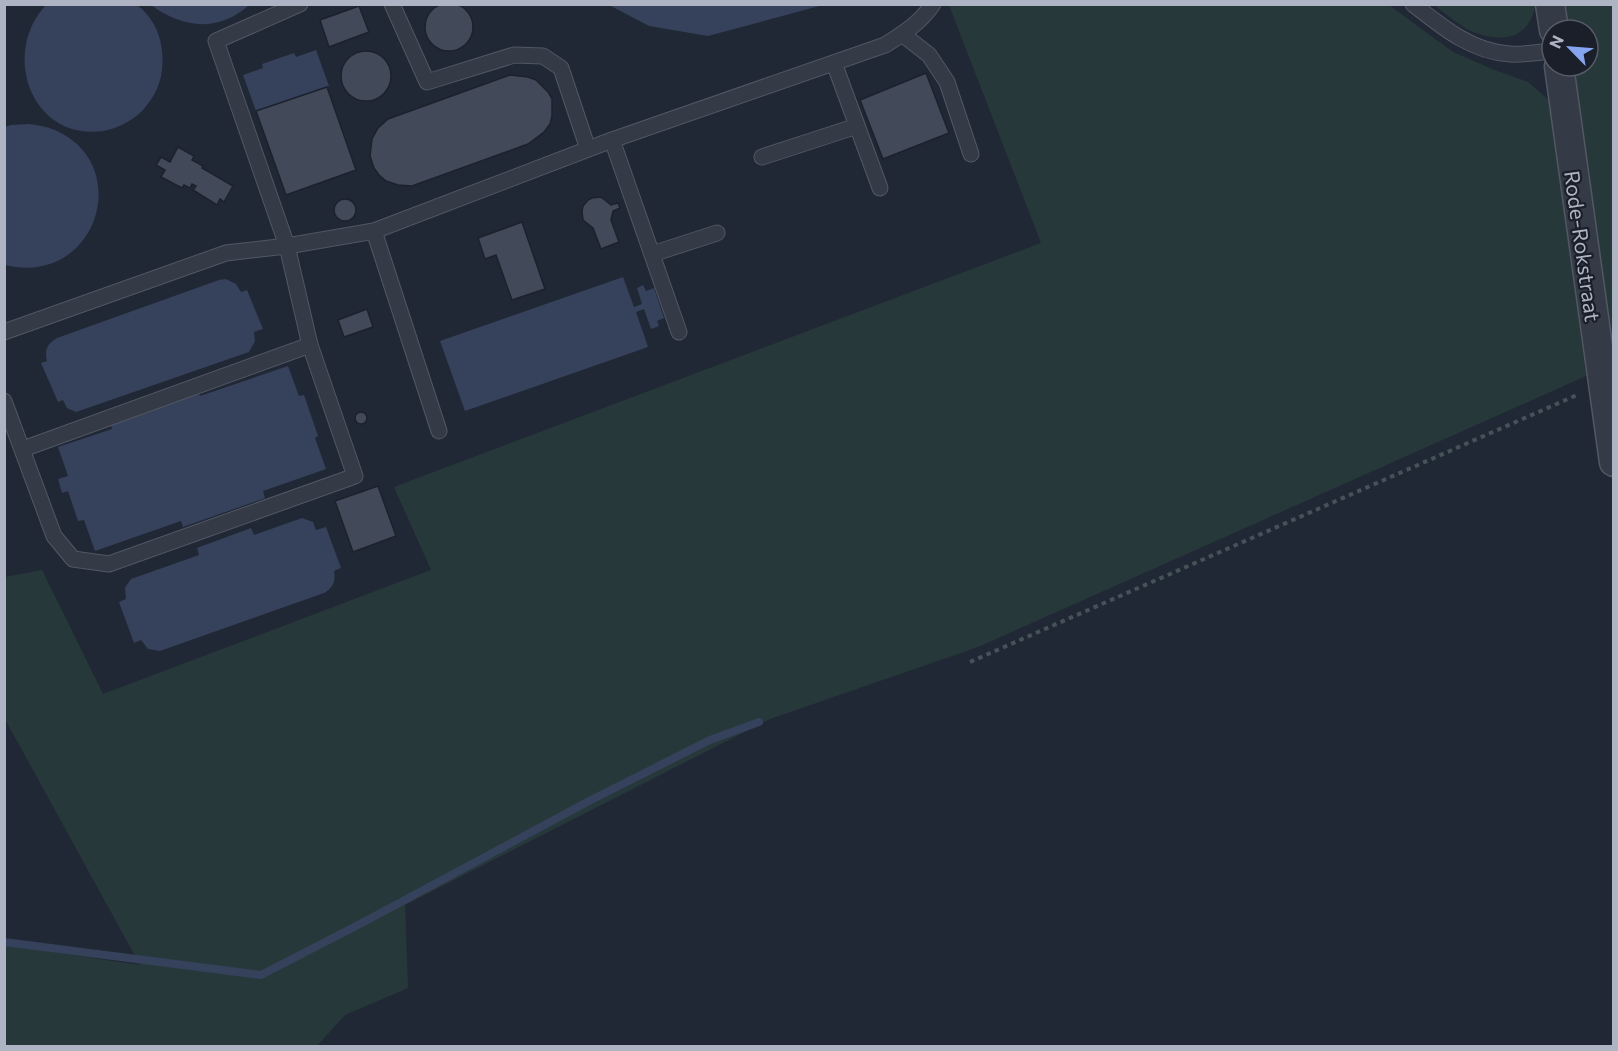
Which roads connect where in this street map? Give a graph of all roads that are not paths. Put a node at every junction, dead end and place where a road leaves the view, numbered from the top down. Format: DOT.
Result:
graph roads {
  1 [pos="300,4"];
  2 [pos="392,4"];
  3 [pos="933,4"];
  4 [pos="1413,4"];
  5 [pos="902,34"];
  6 [pos="1540,52"];
  7 [pos="834,63"];
  8 [pos="1561,78"];
  9 [pos="857,126"];
  10 [pos="612,140"];
  11 [pos="588,149"];
  12 [pos="971,154"];
  13 [pos="762,157"];
  14 [pos="880,188"];
  15 [pos="374,231"];
  16 [pos="717,233"];
  17 [pos="287,246"];
  18 [pos="652,254"];
  19 [pos="4,332"];
  20 [pos="679,332"];
  21 [pos="310,345"];
  22 [pos="4,401"];
  23 [pos="440,431"];
  24 [pos="23,449"];
  25 [pos="1614,462"];
  1 -- 17 [label="lane"];
  2 -- 11 [label="lane"];
  3 -- 5 [label="lane"];
  4 -- 6 [label="lane"];
  5 -- 7 [label="lane"];
  5 -- 12 [label="lane"];
  7 -- 9 [label="lane"];
  7 -- 10 [label="lane"];
  8 -- 25 [label="street, Rode-Rokstraat"];
  9 -- 13 [label="lane"];
  9 -- 14 [label="lane"];
  10 -- 11 [label="lane"];
  10 -- 18 [label="lane"];
  11 -- 15 [label="lane"];
  15 -- 17 [label="lane"];
  15 -- 23 [label="lane"];
  16 -- 18 [label="lane"];
  17 -- 19 [label="lane"];
  17 -- 21 [label="lane"];
  18 -- 20 [label="lane"];
  21 -- 24 [label="lane"];
  21 -- 24 [label="lane"];
  22 -- 24 [label="lane"];
}
